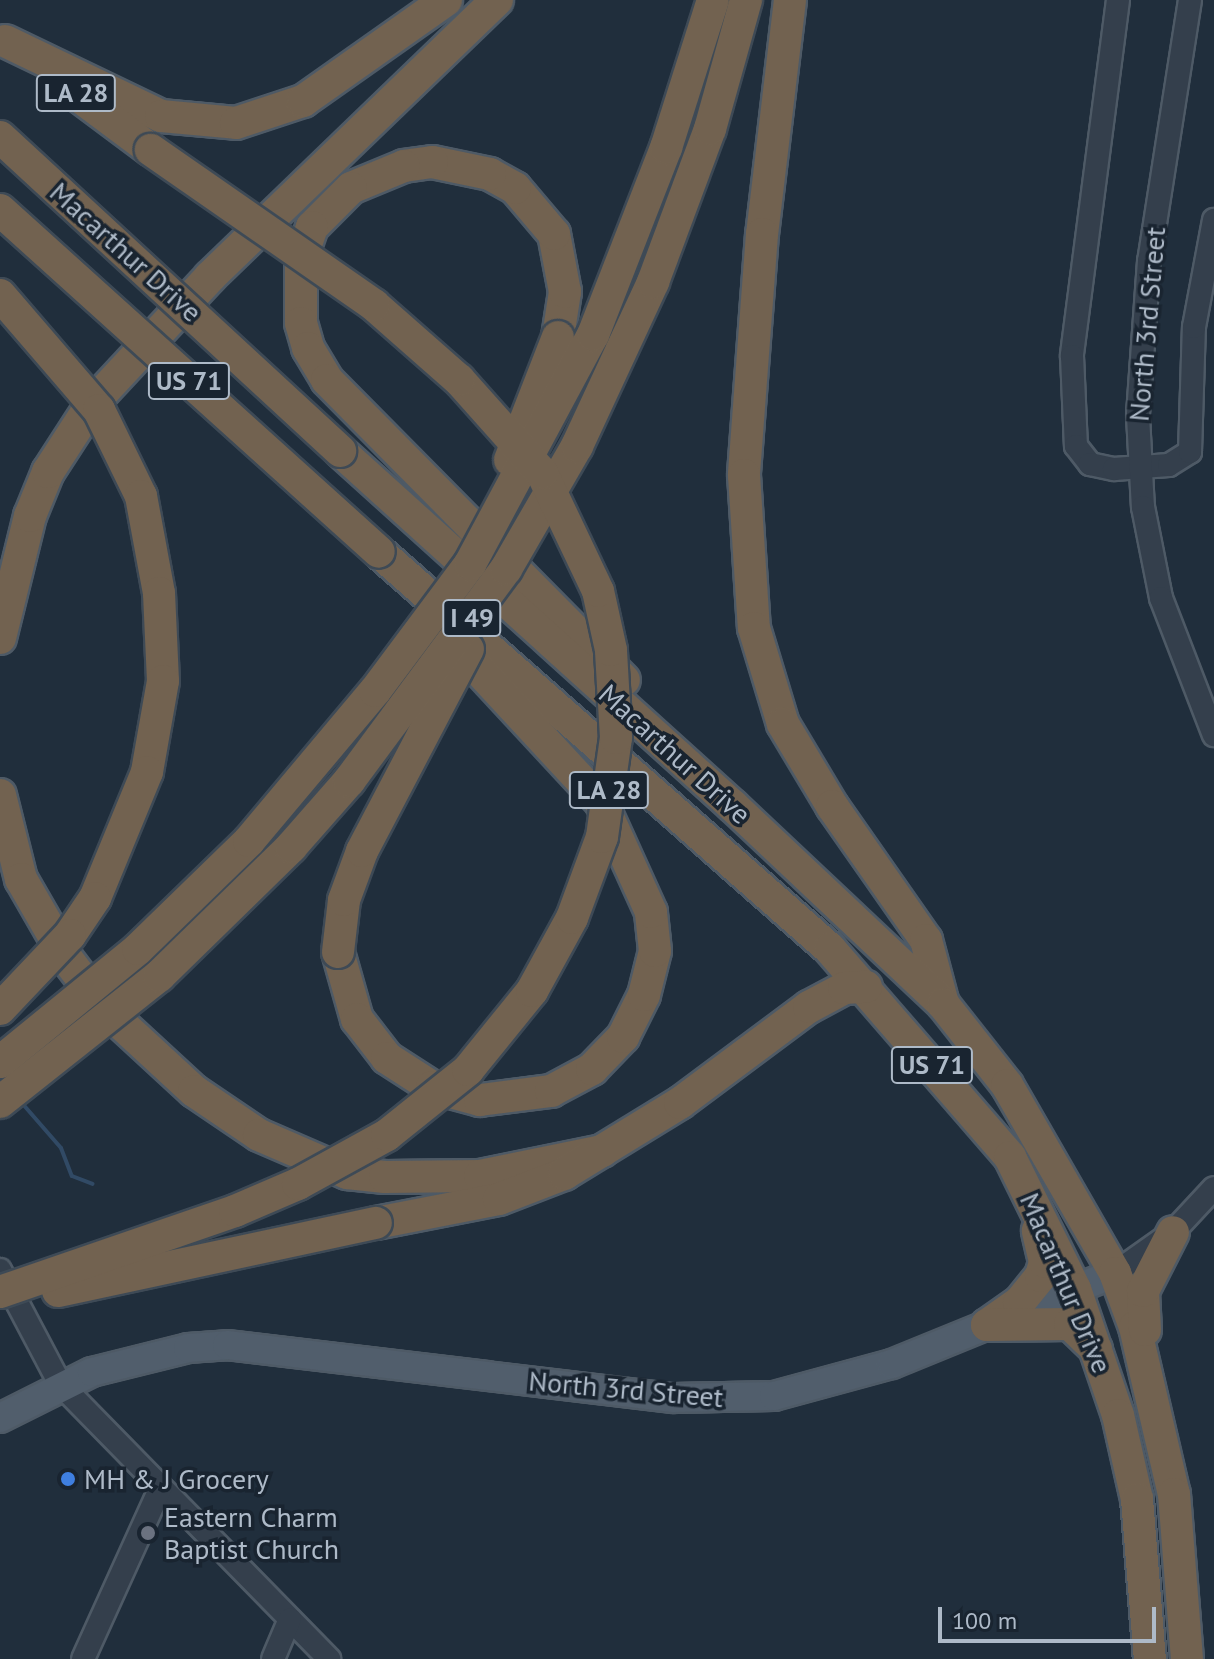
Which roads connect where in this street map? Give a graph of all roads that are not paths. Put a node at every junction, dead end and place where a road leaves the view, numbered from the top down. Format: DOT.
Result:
graph roads {
  1 [pos="446,0"];
  2 [pos="497,0"];
  3 [pos="713,0"];
  4 [pos="746,0"];
  5 [pos="790,0"];
  6 [pos="1118,0"];
  7 [pos="1190,0"];
  8 [pos="3,39"];
  9 [pos="0,137"];
  10 [pos="0,210"];
  11 [pos="1214,220"];
  12 [pos="0,295"];
  13 [pos="1140,467"];
  14 [pos="380,553"];
  15 [pos="470,564"];
  16 [pos="506,569"];
  17 [pos="0,638"];
  18 [pos="1214,735"];
  19 [pos="0,795"];
  20 [pos="733,806"];
  21 [pos="866,987"];
  22 [pos="943,1004"];
  23 [pos="0,1009"];
  24 [pos="0,1062"];
  25 [pos="0,1102"];
  26 [pos="602,1151"];
  27 [pos="1010,1157"];
  28 [pos="1214,1188"];
  29 [pos="1173,1232"];
  30 [pos="0,1270"];
  31 [pos="1115,1273"];
  32 [pos="1075,1289"];
  33 [pos="0,1292"];
  34 [pos="0,1303"];
  35 [pos="987,1325"];
  36 [pos="1101,1356"];
  37 [pos="60,1384"];
  38 [pos="0,1418"];
  39 [pos="1172,1480"];
  40 [pos="161,1487"];
  41 [pos="290,1619"];
  42 [pos="83,1659"];
  43 [pos="273,1659"];
  44 [pos="329,1659"];
  45 [pos="1150,1659"];
  46 [pos="1187,1659"];
  1 -- 8 [label="highway"];
  2 -- 17 [label="highway"];
  3 -- 15 [label="highway, I 49, bridge"];
  4 -- 16 [label="highway, I 49, bridge"];
  5 -- 22 [label="highway"];
  6 -- 13 [label="street"];
  7 -- 13 [label="street, North 3rd Street"];
  8 -- 33 [label="highway, LA 28, bridge"];
  9 -- 20 [label="highway, Macarthur Drive / US 71, bridge"];
  10 -- 14 [label="highway, Macarthur Drive / US 71, bridge"];
  11 -- 13 [label="street"];
  12 -- 23 [label="highway, bridge"];
  13 -- 18 [label="street, North 3rd Street"];
  14 -- 16 [label="highway, bridge"];
  14 -- 21 [label="highway, Macarthur Drive / US 71"];
  15 -- 20 [label="highway, bridge"];
  15 -- 24 [label="highway, I 49, bridge"];
  16 -- 25 [label="highway, I 49, bridge"];
  19 -- 26 [label="highway"];
  20 -- 22 [label="highway, Macarthur Drive / US 71"];
  21 -- 26 [label="highway"];
  21 -- 27 [label="highway, Macarthur Drive / US 71"];
  22 -- 31 [label="highway, Macarthur Drive / US 71"];
  26 -- 34 [label="highway, bridge"];
  27 -- 32 [label="highway, Macarthur Drive / US 71"];
  27 -- 35 [label="highway"];
  28 -- 29 [label="street, North 3rd Street"];
  29 -- 31 [label="street, North 3rd Street"];
  29 -- 39 [label="highway"];
  30 -- 37 [label="street"];
  31 -- 32 [label="main road, North 3rd Street"];
  31 -- 39 [label="highway, Macarthur Drive / US 71"];
  32 -- 35 [label="main road, North 3rd Street"];
  32 -- 36 [label="highway, Macarthur Drive / US 71"];
  35 -- 36 [label="highway"];
  35 -- 37 [label="main road, North 3rd Street"];
  36 -- 45 [label="highway, Macarthur Drive / US 71"];
  37 -- 38 [label="main road, North 3rd Street"];
  37 -- 40 [label="street"];
  39 -- 46 [label="highway, US 71"];
  40 -- 41 [label="street"];
  40 -- 42 [label="street"];
  41 -- 43 [label="street"];
  41 -- 44 [label="street"];
}
